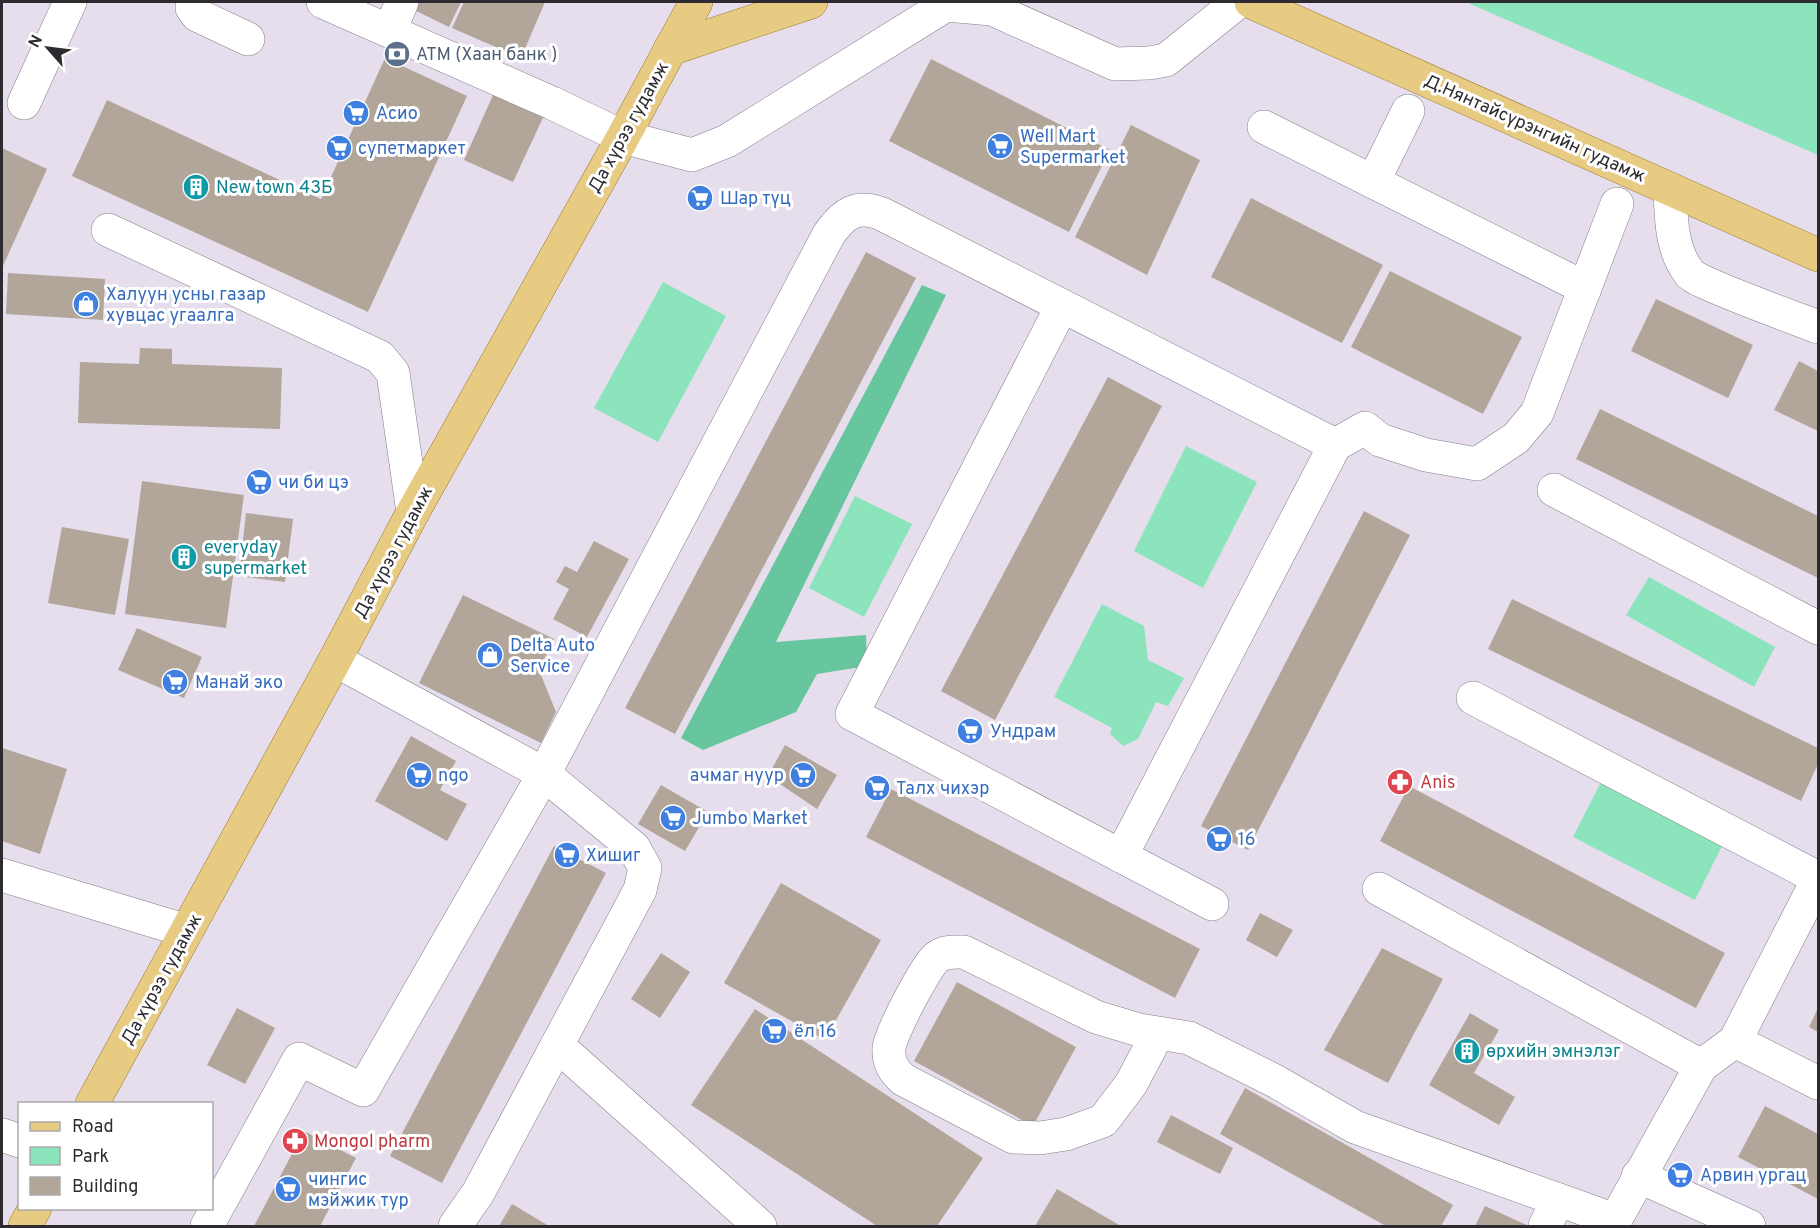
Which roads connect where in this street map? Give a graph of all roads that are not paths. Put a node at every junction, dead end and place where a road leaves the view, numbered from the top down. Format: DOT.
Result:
graph roads {
  1 [pos="70,2"];
  2 [pos="193,2"];
  3 [pos="323,2"];
  4 [pos="696,2"];
  5 [pos="811,2"];
  6 [pos="1238,2"];
  7 [pos="1251,2"];
  8 [pos="396,16"];
  9 [pos="248,39"];
  10 [pos="670,49"];
  11 [pos="24,103"];
  12 [pos="1408,111"];
  13 [pos="1264,127"];
  14 [pos="623,137"];
  15 [pos="1373,182"];
  16 [pos="1670,189"];
  17 [pos="1617,204"];
  18 [pos="108,230"];
  19 [pos="1818,255"];
  20 [pos="1585,288"];
  21 [pos="1062,306"];
  22 [pos="1818,327"];
  23 [pos="1335,445"];
  24 [pos="1554,490"];
  25 [pos="413,512"];
  26 [pos="1818,628"];
  27 [pos="335,660"];
  28 [pos="1473,698"];
  29 [pos="544,774"];
  30 [pos="1121,855"];
  31 [pos="2,875"];
  32 [pos="1818,879"];
  33 [pos="1379,889"];
  34 [pos="1212,903"];
  35 [pos="187,931"];
  36 [pos="1158,1033"];
  37 [pos="1735,1041"];
  38 [pos="557,1045"];
  39 [pos="1701,1066"];
  40 [pos="1818,1083"];
  41 [pos="93,1102"];
  42 [pos="2,1135"];
  43 [pos="18,1140"];
  44 [pos="1638,1176"];
  45 [pos="34,1210"];
  46 [pos="1552,1213"];
  47 [pos="1613,1223"];
  48 [pos="25,1227"];
  49 [pos="207,1227"];
  50 [pos="455,1227"];
  51 [pos="760,1227"];
  52 [pos="1749,1227"];
  1 -- 11 [label="street"];
  2 -- 9 [label="street"];
  3 -- 8 [label="street"];
  4 -- 10 [label="main road, Да хүрээ гудамж"];
  5 -- 10 [label="main road"];
  6 -- 14 [label="street"];
  7 -- 16 [label="main road, Д.Нянтайсүрэнгийн гудамж"];
  8 -- 14 [label="street"];
  10 -- 14 [label="main road, Да хүрээ гудамж"];
  12 -- 15 [label="street"];
  13 -- 15 [label="street"];
  14 -- 25 [label="main road, Да хүрээ гудамж"];
  15 -- 20 [label="street"];
  16 -- 19 [label="main road, Д.Нянтайсүрэнгийн гудамж"];
  16 -- 22 [label="street"];
  17 -- 20 [label="street"];
  18 -- 25 [label="street"];
  20 -- 23 [label="street"];
  21 -- 23 [label="street"];
  21 -- 29 [label="street"];
  21 -- 30 [label="street"];
  23 -- 30 [label="street"];
  24 -- 26 [label="street"];
  25 -- 27 [label="main road, Да хүрээ гудамж"];
  27 -- 29 [label="street"];
  27 -- 35 [label="main road, Да хүрээ гудамж"];
  28 -- 32 [label="street"];
  29 -- 38 [label="street"];
  29 -- 49 [label="street"];
  30 -- 34 [label="street"];
  31 -- 35 [label="street"];
  32 -- 37 [label="street"];
  33 -- 39 [label="street"];
  35 -- 41 [label="main road, Да хүрээ гудамж"];
  36 -- 36 [label="street"];
  36 -- 46 [label="street"];
  37 -- 39 [label="street"];
  37 -- 40 [label="street"];
  38 -- 50 [label="street"];
  38 -- 51 [label="street"];
  39 -- 44 [label="street"];
  42 -- 43 [label="street"];
  44 -- 47 [label="street"];
  44 -- 52 [label="street"];
  45 -- 48 [label="main road"];
  46 -- 47 [label="street"];
}
